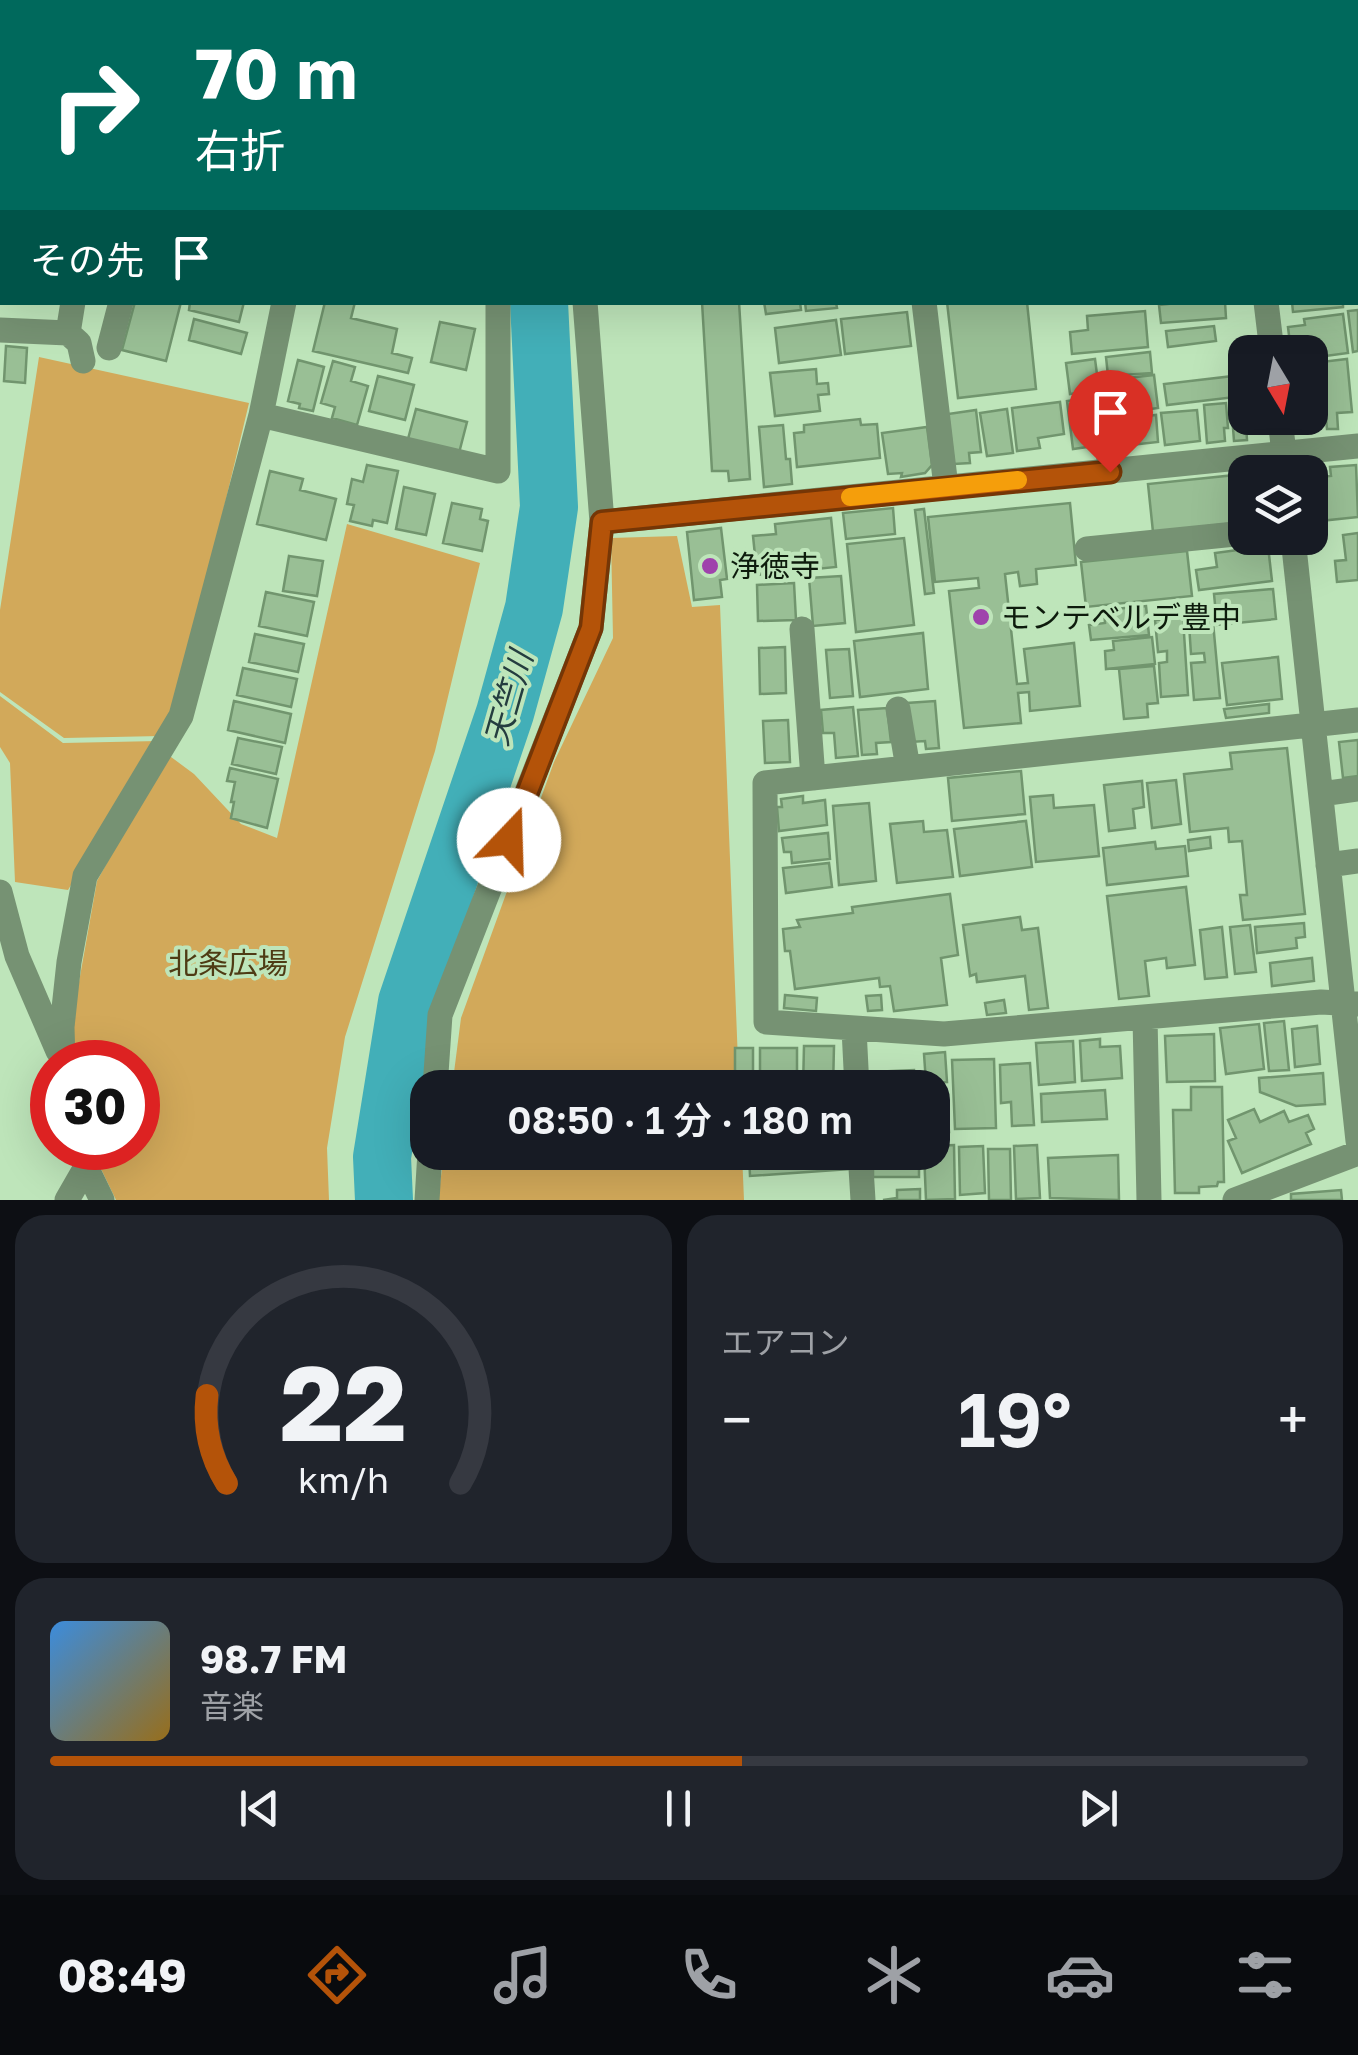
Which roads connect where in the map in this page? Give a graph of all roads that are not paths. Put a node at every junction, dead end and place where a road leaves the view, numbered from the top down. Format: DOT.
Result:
graph roads {
  1 [pos="72,305"];
  2 [pos="120,305"];
  3 [pos="283,305"];
  4 [pos="491,305"];
  5 [pos="586,305"];
  6 [pos="924,305"];
  7 [pos="1266,305"];
  8 [pos="0,330"];
  9 [pos="68,333"];
  10 [pos="1270,335"];
  11 [pos="109,348"];
  12 [pos="82,361"];
  13 [pos="261,415"];
  14 [pos="1105,416"];
  15 [pos="1358,446"];
  16 [pos="1322,455"];
  17 [pos="1228,467"];
  18 [pos="1110,472"];
  19 [pos="946,487"];
  20 [pos="602,522"];
  21 [pos="1228,535"];
  22 [pos="1087,549"];
  23 [pos="1295,555"];
  24 [pos="802,629"];
  25 [pos="898,708"];
  26 [pos="1358,720"];
  27 [pos="1314,724"];
  28 [pos="908,768"];
  29 [pos="814,778"];
  30 [pos="1358,789"];
  31 [pos="1321,794"];
  32 [pos="1358,861"];
  33 [pos="1328,866"];
  34 [pos="0,892"];
  35 [pos="1350,1003"];
  36 [pos="1145,1018"];
  37 [pos="854,1028"];
  38 [pos="53,1040"];
  39 [pos="62,1040"];
  40 [pos="436,1070"];
  41 [pos="856,1070"];
  42 [pos="1358,1141"];
  43 [pos="1358,1153"];
  44 [pos="79,1170"];
  45 [pos="89,1170"];
  46 [pos="428,1170"];
  47 [pos="861,1170"];
  48 [pos="67,1200"];
  49 [pos="102,1200"];
  50 [pos="426,1200"];
  51 [pos="862,1200"];
  52 [pos="1149,1200"];
  53 [pos="1235,1200"];
  1 -- 9 [label="street"];
  2 -- 11 [label="street"];
  3 -- 13 [label="street"];
  4 -- 13 [label="street"];
  5 -- 20 [label="street"];
  6 -- 19 [label="street"];
  7 -- 10 [label="street"];
  8 -- 9 [label="street"];
  9 -- 12 [label="street"];
  13 -- 39 [label="street"];
  14 -- 18 [label="street"];
  15 -- 16 [label="street"];
  17 -- 18 [label="street"];
  18 -- 19 [label="street"];
  19 -- 20 [label="street"];
  20 -- 40 [label="street"];
  21 -- 22 [label="street"];
  23 -- 27 [label="street"];
  24 -- 29 [label="street"];
  25 -- 28 [label="street"];
  26 -- 27 [label="street"];
  27 -- 28 [label="street"];
  27 -- 31 [label="street"];
  28 -- 29 [label="street"];
  29 -- 37 [label="street"];
  30 -- 31 [label="street"];
  31 -- 33 [label="street"];
  32 -- 33 [label="street"];
  33 -- 35 [label="street"];
  34 -- 38 [label="street"];
  35 -- 36 [label="street"];
  35 -- 42 [label="street"];
  36 -- 37 [label="street"];
  36 -- 52 [label="street"];
  37 -- 41 [label="street"];
  43 -- 53 [label="street"];
  44 -- 48 [label="street"];
  45 -- 49 [label="street"];
  46 -- 50 [label="street"];
  47 -- 51 [label="street"];
}
